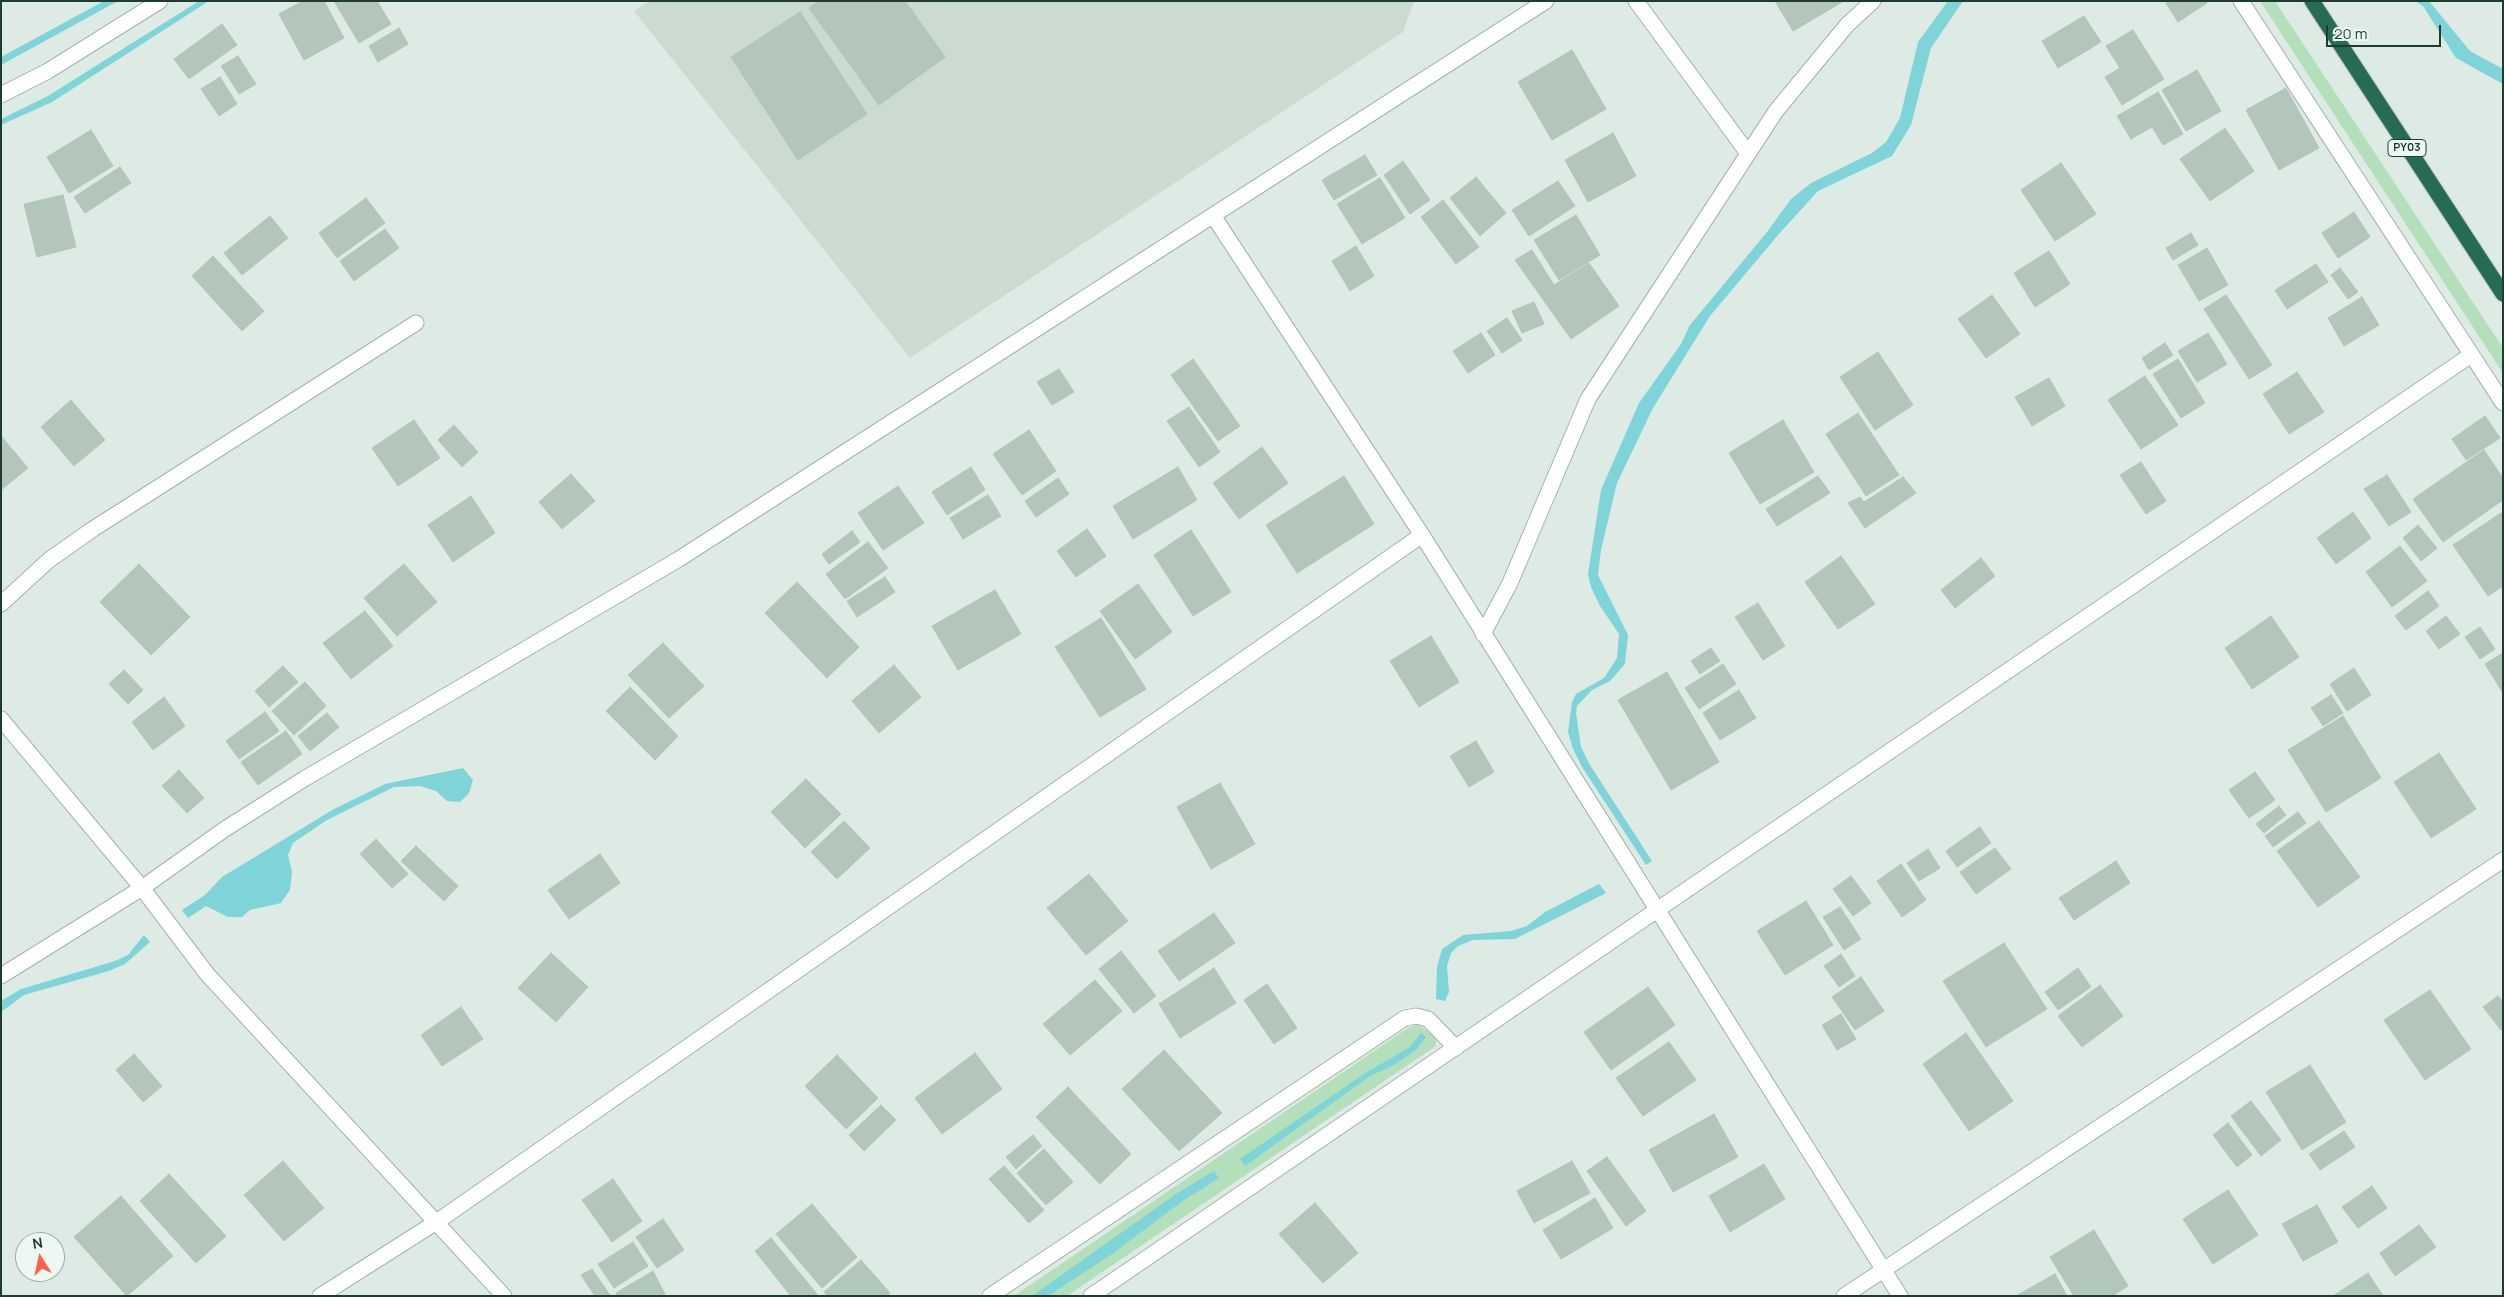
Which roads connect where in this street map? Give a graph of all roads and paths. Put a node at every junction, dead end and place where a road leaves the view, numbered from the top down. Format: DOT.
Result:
graph roads {
  1 [pos="160,1"];
  2 [pos="1546,1"];
  3 [pos="1636,1"];
  4 [pos="1873,1"];
  5 [pos="2241,1"];
  6 [pos="2312,1"];
  7 [pos="1,95"];
  8 [pos="1747,152"];
  9 [pos="1214,217"];
  10 [pos="2503,294"];
  11 [pos="416,323"];
  12 [pos="2472,354"];
  13 [pos="2503,403"];
  14 [pos="1422,535"];
  15 [pos="1,604"];
  16 [pos="1483,634"];
  17 [pos="1,719"];
  18 [pos="2503,860"];
  19 [pos="142,888"];
  20 [pos="1657,909"];
  21 [pos="1,976"];
  22 [pos="1456,1048"];
  23 [pos="438,1221"];
  24 [pos="1884,1269"];
  25 [pos="320,1296"];
  26 [pos="504,1296"];
  27 [pos="990,1296"];
  28 [pos="1091,1296"];
  29 [pos="1844,1296"];
  30 [pos="1900,1296"];
  1 -- 7 [label="street"];
  2 -- 9 [label="street"];
  3 -- 8 [label="street"];
  4 -- 8 [label="street"];
  5 -- 12 [label="street"];
  6 -- 10 [label="highway, PY03"];
  8 -- 16 [label="street"];
  9 -- 14 [label="street"];
  9 -- 19 [label="street"];
  11 -- 15 [label="street"];
  12 -- 13 [label="street"];
  12 -- 20 [label="street"];
  14 -- 16 [label="street"];
  14 -- 23 [label="street"];
  16 -- 20 [label="street"];
  17 -- 19 [label="street"];
  18 -- 24 [label="street"];
  19 -- 21 [label="street"];
  19 -- 23 [label="street"];
  20 -- 22 [label="street"];
  20 -- 24 [label="street"];
  22 -- 27 [label="street"];
  22 -- 28 [label="street"];
  23 -- 25 [label="street"];
  23 -- 26 [label="street"];
  24 -- 29 [label="street"];
  24 -- 30 [label="street"];
}
